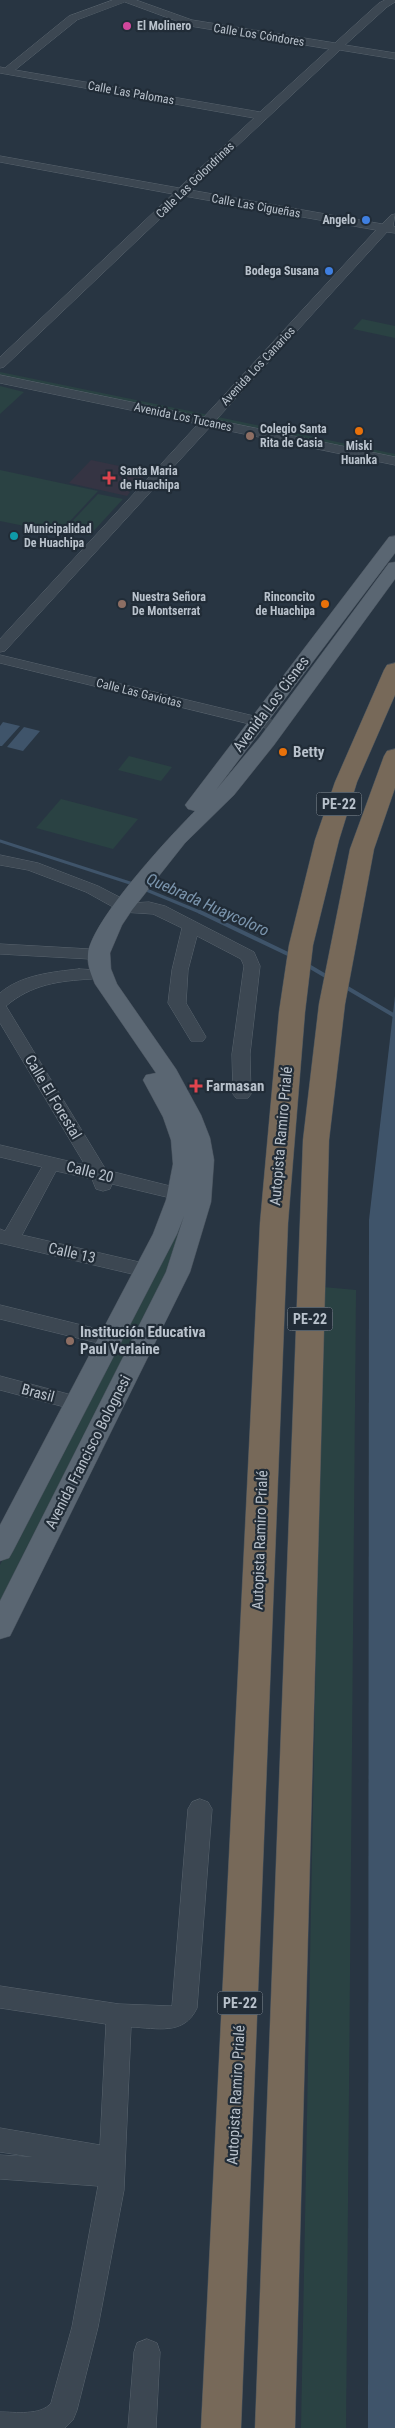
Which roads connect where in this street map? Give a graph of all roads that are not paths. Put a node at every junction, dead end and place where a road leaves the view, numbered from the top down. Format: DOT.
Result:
graph roads {
  1 [pos="122,0"];
  2 [pos="127,0"];
  3 [pos="392,0"];
  4 [pos="337,47"];
  5 [pos="395,56"];
  6 [pos="3,71"];
  7 [pos="262,116"];
  8 [pos="0,159"];
  9 [pos="182,193"];
  10 [pos="395,217"];
  11 [pos="390,229"];
  12 [pos="0,364"];
  13 [pos="0,370"];
  14 [pos="0,379"];
  15 [pos="211,418"];
  16 [pos="395,451"];
  17 [pos="395,461"];
  18 [pos="395,541"];
  19 [pos="395,567"];
  20 [pos="340,628"];
  21 [pos="0,648"];
  22 [pos="0,660"];
  23 [pos="395,670"];
  24 [pos="258,722"];
  25 [pos="278,726"];
  26 [pos="395,756"];
  27 [pos="0,860"];
  28 [pos="150,868"];
  29 [pos="124,901"];
  30 [pos="191,925"];
  31 [pos="0,949"];
  32 [pos="91,964"];
  33 [pos="0,1002"];
  34 [pos="0,1009"];
  35 [pos="197,1037"];
  36 [pos="242,1094"];
  37 [pos="0,1151"];
  38 [pos="0,1161"];
  39 [pos="48,1172"];
  40 [pos="101,1180"];
  41 [pos="178,1198"];
  42 [pos="5,1238"];
  43 [pos="145,1270"];
  44 [pos="0,1312"];
  45 [pos="110,1339"];
  46 [pos="0,1384"];
  47 [pos="76,1403"];
  48 [pos="0,1551"];
  49 [pos="0,1628"];
  50 [pos="200,1809"];
  51 [pos="0,1997"];
  52 [pos="118,2015"];
  53 [pos="0,2140"];
  54 [pos="0,2167"];
  55 [pos="112,2167"];
  56 [pos="147,2352"];
  57 [pos="0,2426"];
  58 [pos="142,2428"];
  59 [pos="220,2428"];
  60 [pos="275,2428"];
  1 -- 6 [label="street"];
  2 -- 4 [label="street, Calle Los Cóndores"];
  3 -- 4 [label="street, Calle Las Golondrinas"];
  4 -- 5 [label="street, Calle Los Cóndores"];
  4 -- 7 [label="street, Calle Las Golondrinas"];
  6 -- 7 [label="street, Calle Las Palomas"];
  7 -- 9 [label="street, Calle Las Golondrinas"];
  8 -- 9 [label="street, Calle Las Cigueñas"];
  9 -- 11 [label="street, Calle Las Cigueñas"];
  9 -- 12 [label="street, Calle Las Golondrinas"];
  10 -- 11 [label="street, Avenida Los Canarios"];
  11 -- 15 [label="street, Avenida Los Canarios"];
  13 -- 15 [label="street, Avenida Los Tucanes"];
  14 -- 15 [label="street, Avenida Los Tucanes"];
  15 -- 16 [label="street, Avenida Los Tucanes"];
  15 -- 17 [label="street, Avenida Los Tucanes"];
  15 -- 21 [label="street, Avenida Los Canarios"];
  18 -- 20 [label="main road, Avenida Los Cisnes"];
  19 -- 20 [label="main road, Avenida Los Cisnes"];
  20 -- 24 [label="main road, Avenida Los Cisnes"];
  20 -- 25 [label="main road, Avenida Los Cisnes"];
  22 -- 24 [label="street, Calle Las Gaviotas"];
  23 -- 59 [label="highway, Autopista Ramiro Prialé / PE-22"];
  24 -- 25 [label="street, Calle Las Gaviotas"];
  24 -- 28 [label="main road, Avenida Los Cisnes"];
  25 -- 28 [label="main road, Avenida Los Cisnes"];
  26 -- 60 [label="highway, PE-22"];
  27 -- 29 [label="street"];
  28 -- 29 [label="main road"];
  29 -- 30 [label="street"];
  29 -- 32 [label="main road"];
  29 -- 49 [label="main road, Avenida Francisco Bolognesi"];
  30 -- 35 [label="street"];
  30 -- 36 [label="street"];
  31 -- 32 [label="street"];
  32 -- 33 [label="street"];
  32 -- 41 [label="main road"];
  34 -- 40 [label="street, Calle El Forestal"];
  37 -- 40 [label="street, Calle 20"];
  38 -- 39 [label="street, Calle 20"];
  39 -- 40 [label="street, Calle 20"];
  39 -- 42 [label="street"];
  40 -- 41 [label="street, Calle 20"];
  41 -- 43 [label="main road"];
  42 -- 43 [label="street, Calle 13"];
  43 -- 45 [label="main road"];
  44 -- 45 [label="street"];
  45 -- 47 [label="main road"];
  46 -- 47 [label="street, Brasil"];
  47 -- 48 [label="main road"];
  50 -- 52 [label="street"];
  51 -- 52 [label="street"];
  52 -- 55 [label="street"];
  53 -- 55 [label="street"];
  54 -- 55 [label="street"];
  55 -- 57 [label="street"];
  56 -- 58 [label="street"];
}
